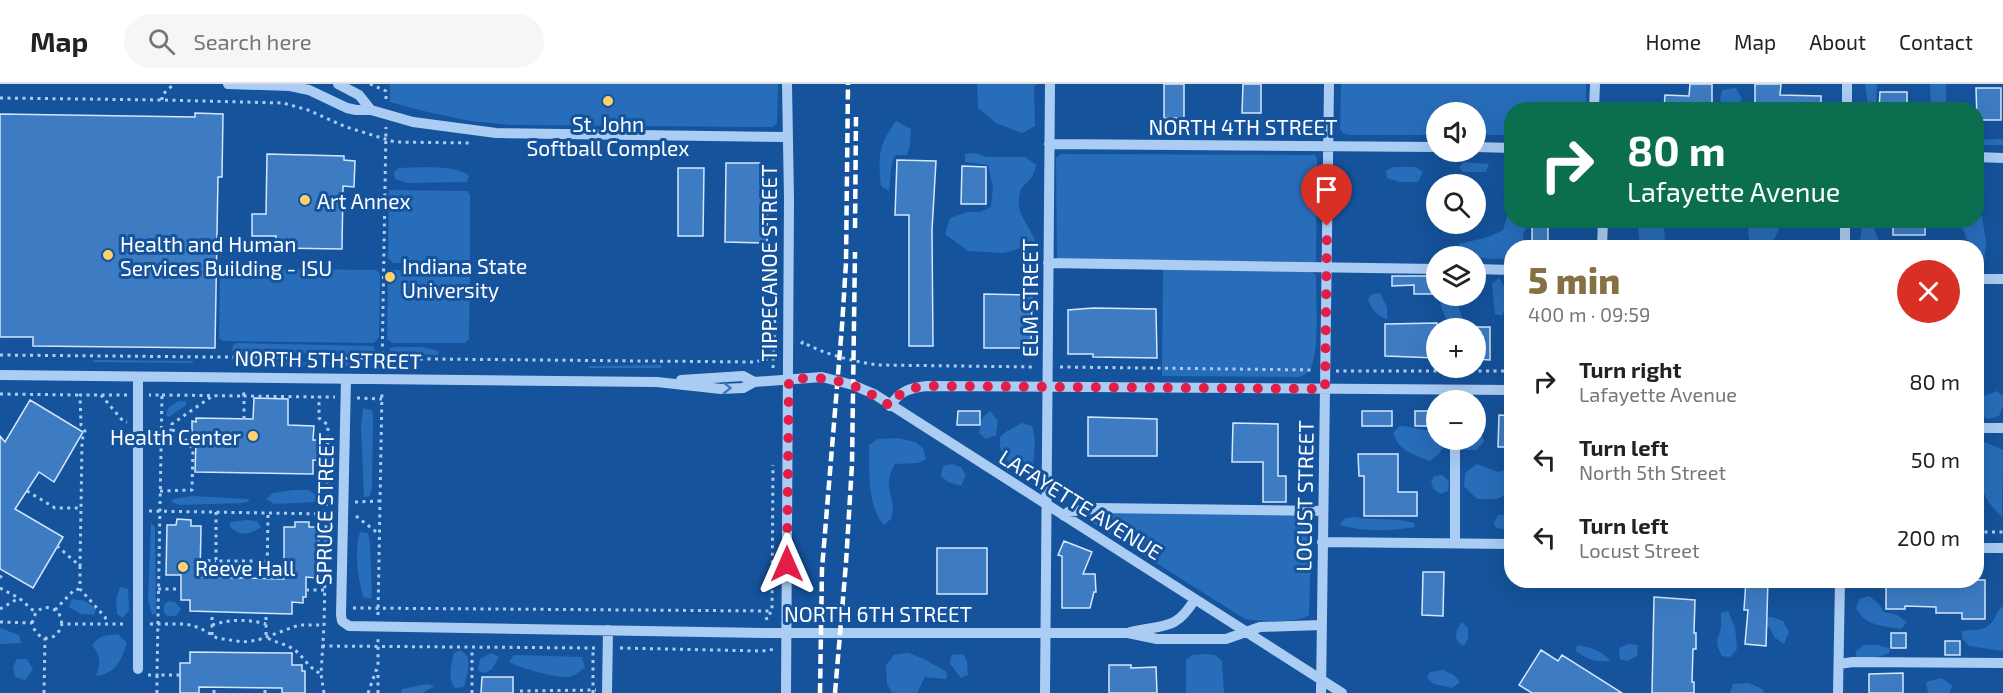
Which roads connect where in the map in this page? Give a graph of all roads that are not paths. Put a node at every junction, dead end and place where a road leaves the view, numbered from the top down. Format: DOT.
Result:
graph roads {
  1 [pos="228,84"];
  2 [pos="338,84"];
  3 [pos="787,84"];
  4 [pos="1050,84"];
  5 [pos="1329,84"];
  6 [pos="1595,84"];
  7 [pos="1847,84"];
  8 [pos="1594,102"];
  9 [pos="1847,102"];
  10 [pos="371,110"];
  11 [pos="787,137"];
  12 [pos="1049,144"];
  13 [pos="1328,146"];
  14 [pos="1426,147"];
  15 [pos="1486,147"];
  16 [pos="1504,148"];
  17 [pos="1984,157"];
  18 [pos="2003,158"];
  19 [pos="1048,263"];
  20 [pos="1327,267"];
  21 [pos="1426,269"];
  22 [pos="1486,269"];
  23 [pos="1504,270"];
  24 [pos="1984,279"];
  25 [pos="2003,279"];
  26 [pos="0,375"];
  27 [pos="138,377"];
  28 [pos="346,379"];
  29 [pos="789,380"];
  30 [pos="1047,386"];
  31 [pos="1325,389"];
  32 [pos="1504,391"];
  33 [pos="1486,392"];
  34 [pos="1426,394"];
  35 [pos="890,406"];
  36 [pos="1984,428"];
  37 [pos="2003,428"];
  38 [pos="1455,450"];
  39 [pos="1047,505"];
  40 [pos="1323,511"];
  41 [pos="1064,516"];
  42 [pos="1322,542"];
  43 [pos="1455,543"];
  44 [pos="1504,544"];
  45 [pos="1984,548"];
  46 [pos="2003,548"];
  47 [pos="1840,588"];
  48 [pos="1195,599"];
  49 [pos="1321,625"];
  50 [pos="359,627"];
  51 [pos="608,630"];
  52 [pos="1247,632"];
  53 [pos="787,633"];
  54 [pos="1046,633"];
  55 [pos="1128,633"];
  56 [pos="2003,663"];
  57 [pos="1839,664"];
  58 [pos="142,672"];
  59 [pos="1321,680"];
  60 [pos="607,692"];
  61 [pos="786,693"];
  62 [pos="1045,693"];
  63 [pos="1321,693"];
  64 [pos="1342,693"];
  65 [pos="1838,693"];
  1 -- 10 [label="street"];
  2 -- 10 [label="street"];
  3 -- 11 [label="street, TIPPECANOE STREET"];
  4 -- 12 [label="street, ELM STREET"];
  5 -- 13 [label="street, LOCUST STREET"];
  6 -- 8 [label="street"];
  7 -- 9 [label="street"];
  10 -- 11 [label="street"];
  11 -- 29 [label="street, TIPPECANOE STREET"];
  12 -- 13 [label="street, NORTH 4TH STREET"];
  12 -- 19 [label="street, ELM STREET"];
  13 -- 14 [label="street, NORTH 4TH STREET"];
  13 -- 20 [label="street, LOCUST STREET"];
  15 -- 16 [label="street"];
  17 -- 18 [label="street"];
  19 -- 20 [label="street"];
  19 -- 30 [label="street, ELM STREET"];
  20 -- 21 [label="street"];
  20 -- 31 [label="street, LOCUST STREET"];
  22 -- 23 [label="street"];
  24 -- 25 [label="street"];
  26 -- 27 [label="street, NORTH 5TH STREET"];
  27 -- 28 [label="street, NORTH 5TH STREET"];
  27 -- 58 [label="street"];
  28 -- 29 [label="street, NORTH 5TH STREET"];
  28 -- 50 [label="street, SPRUCE STREET"];
  29 -- 35 [label="street, LAFAYETTE AVENUE"];
  29 -- 53 [label="street, TIPPECANOE STREET"];
  30 -- 31 [label="street"];
  30 -- 35 [label="street"];
  30 -- 39 [label="street, ELM STREET"];
  31 -- 34 [label="street"];
  31 -- 40 [label="street, LOCUST STREET"];
  32 -- 33 [label="street"];
  35 -- 39 [label="street, LAFAYETTE AVENUE"];
  36 -- 37 [label="street"];
  38 -- 43 [label="street"];
  39 -- 41 [label="street, LAFAYETTE AVENUE"];
  39 -- 54 [label="street, ELM STREET"];
  40 -- 41 [label="street"];
  40 -- 42 [label="street, LOCUST STREET"];
  41 -- 48 [label="street, LAFAYETTE AVENUE"];
  42 -- 43 [label="street"];
  42 -- 49 [label="street, LOCUST STREET"];
  43 -- 44 [label="street"];
  45 -- 46 [label="street"];
  47 -- 57 [label="street"];
  48 -- 52 [label="street, LAFAYETTE AVENUE"];
  48 -- 55 [label="street"];
  49 -- 52 [label="street, NORTH 6TH STREET"];
  49 -- 59 [label="street, LOCUST STREET"];
  50 -- 51 [label="street, NORTH 6TH STREET"];
  51 -- 53 [label="street, NORTH 6TH STREET"];
  51 -- 60 [label="street"];
  52 -- 55 [label="street, NORTH 6TH STREET"];
  52 -- 59 [label="street, LAFAYETTE AVENUE"];
  53 -- 54 [label="street, NORTH 6TH STREET"];
  53 -- 61 [label="street, TIPPECANOE STREET"];
  54 -- 55 [label="street, NORTH 6TH STREET"];
  54 -- 62 [label="street, ELM STREET"];
  56 -- 57 [label="street"];
  57 -- 65 [label="street"];
  59 -- 63 [label="street, LOCUST STREET"];
  59 -- 64 [label="street, LAFAYETTE AVENUE"];
}
